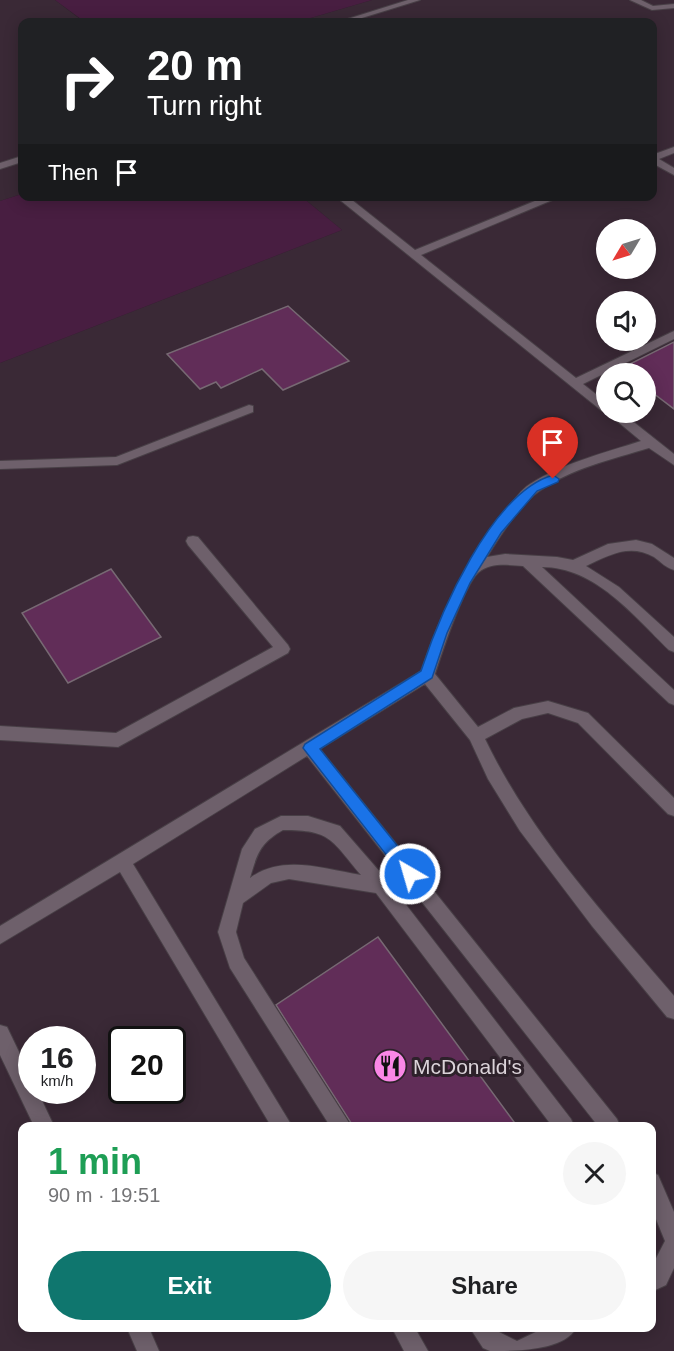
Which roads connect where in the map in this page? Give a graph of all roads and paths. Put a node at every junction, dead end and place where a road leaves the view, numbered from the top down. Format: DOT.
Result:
graph roads {
  1 [pos="416,0"];
  2 [pos="634,0"];
  3 [pos="674,6"];
  4 [pos="355,18"];
  5 [pos="674,150"];
  6 [pos="657,157"];
  7 [pos="18,160"];
  8 [pos="657,162"];
  9 [pos="0,166"];
  10 [pos="674,172"];
  11 [pos="346,201"];
  12 [pos="545,201"];
  13 [pos="412,255"];
  14 [pos="674,335"];
  15 [pos="575,383"];
  16 [pos="596,400"];
  17 [pos="249,409"];
  18 [pos="625,423"];
  19 [pos="650,443"];
  20 [pos="674,461"];
  21 [pos="0,465"];
  22 [pos="193,542"];
  23 [pos="527,561"];
  24 [pos="674,565"];
  25 [pos="574,566"];
  26 [pos="471,570"];
  27 [pos="674,646"];
  28 [pos="427,675"];
  29 [pos="674,699"];
  30 [pos="0,733"];
  31 [pos="476,736"];
  32 [pos="310,748"];
  33 [pos="674,809"];
  34 [pos="123,862"];
  35 [pos="381,886"];
  36 [pos="235,899"];
  37 [pos="0,936"];
  38 [pos="674,1010"];
  39 [pos="0,1034"];
  40 [pos="42,1122"];
  41 [pos="280,1122"];
  42 [pos="337,1122"];
  43 [pos="561,1122"];
  44 [pos="607,1122"];
  45 [pos="656,1194"];
  46 [pos="674,1237"];
  47 [pos="674,1246"];
  48 [pos="656,1269"];
  49 [pos="140,1332"];
  50 [pos="405,1332"];
  51 [pos="484,1332"];
  52 [pos="558,1332"];
  53 [pos="148,1351"];
  54 [pos="417,1351"];
  55 [pos="513,1351"];
  56 [pos="522,1351"];
  1 -- 4 [label="street"];
  2 -- 3 [label="street"];
  5 -- 6 [label="street"];
  7 -- 9 [label="street"];
  8 -- 10 [label="street"];
  11 -- 13 [label="street"];
  12 -- 13 [label="street"];
  13 -- 15 [label="street"];
  14 -- 15 [label="street"];
  15 -- 16 [label="street"];
  17 -- 21 [label="street"];
  18 -- 19 [label="street"];
  19 -- 20 [label="street"];
  19 -- 26 [label="street"];
  22 -- 30 [label="street"];
  23 -- 25 [label="street"];
  23 -- 26 [label="street"];
  23 -- 29 [label="street"];
  24 -- 25 [label="street"];
  25 -- 27 [label="street"];
  26 -- 28 [label="street"];
  28 -- 31 [label="street"];
  28 -- 32 [label="street"];
  31 -- 33 [label="street"];
  31 -- 38 [label="street"];
  32 -- 34 [label="street"];
  32 -- 44 [label="street"];
  34 -- 37 [label="street"];
  34 -- 41 [label="street"];
  35 -- 36 [label="street"];
  35 -- 36 [label="street"];
  35 -- 43 [label="street"];
  36 -- 42 [label="street"];
  39 -- 40 [label="street"];
  45 -- 46 [label="street"];
  47 -- 48 [label="street"];
  49 -- 53 [label="street"];
  50 -- 54 [label="street"];
  51 -- 55 [label="street"];
  52 -- 56 [label="street"];
}
